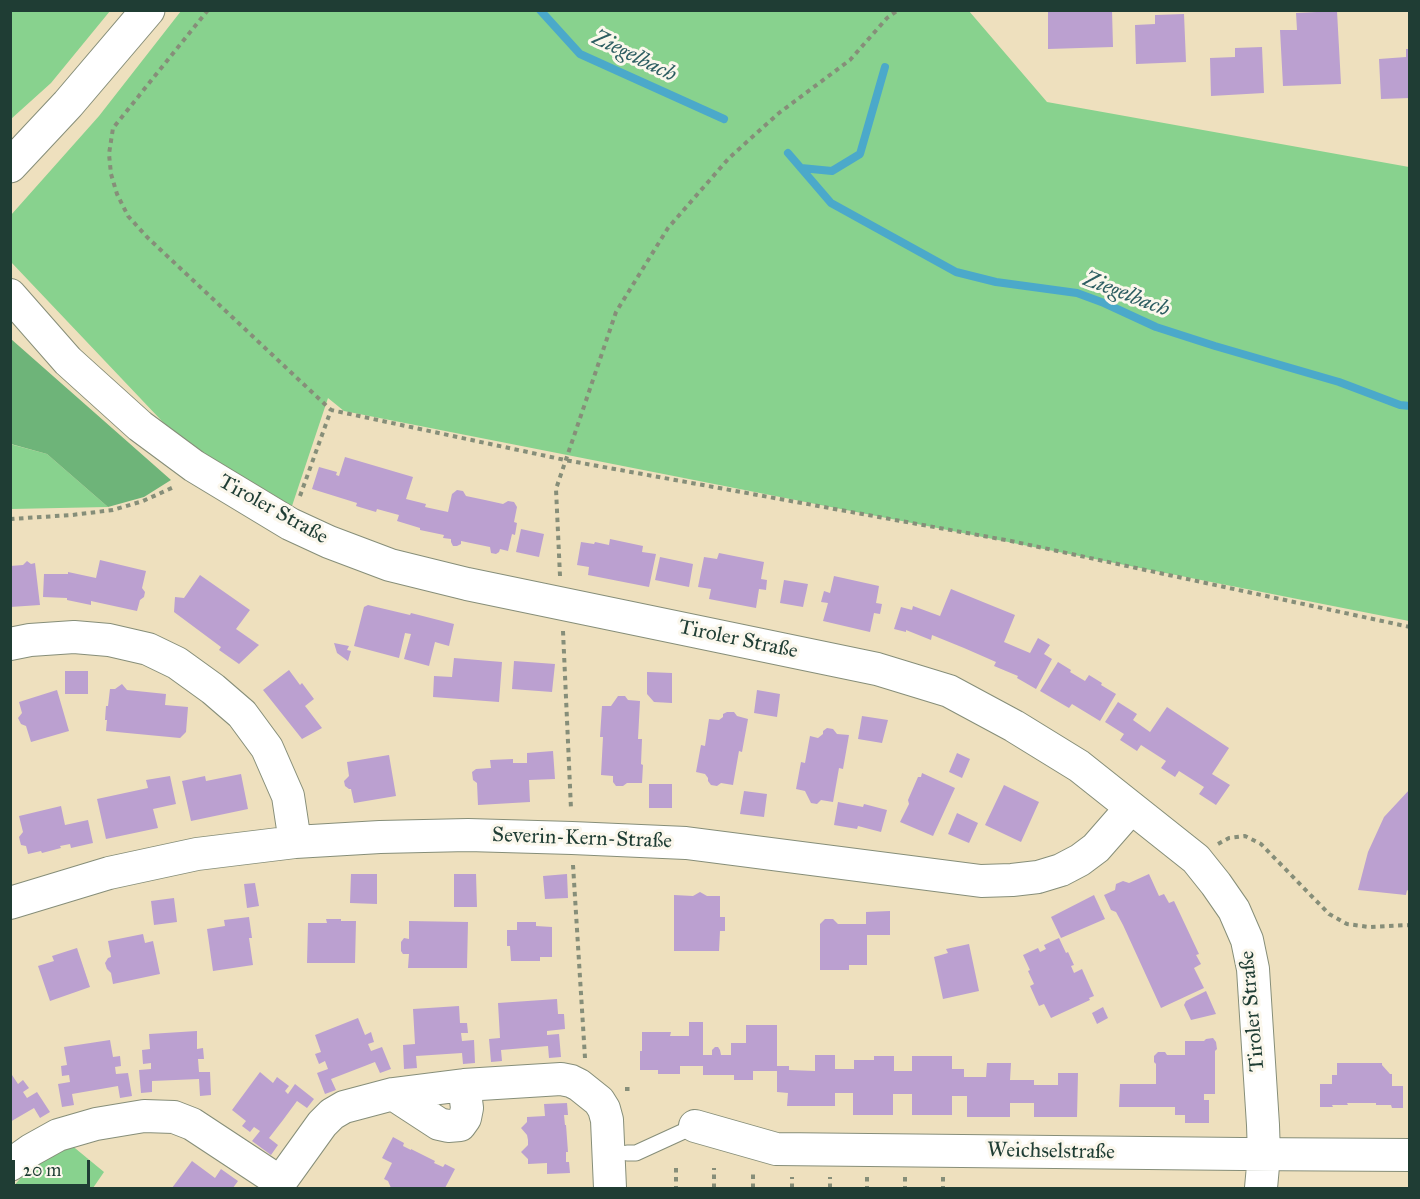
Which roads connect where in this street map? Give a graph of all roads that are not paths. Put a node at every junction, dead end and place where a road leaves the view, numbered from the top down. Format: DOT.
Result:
graph roads {
  1 [pos="148,10"];
  2 [pos="10,166"];
  3 [pos="10,295"];
  4 [pos="10,644"];
  5 [pos="1131,808"];
  6 [pos="295,842"];
  7 [pos="10,903"];
  8 [pos="695,1126"];
  9 [pos="627,1154"];
  10 [pos="1264,1155"];
  11 [pos="1410,1155"];
  12 [pos="10,1165"];
  13 [pos="278,1185"];
  14 [pos="610,1188"];
  15 [pos="1261,1188"];
  1 -- 2 [label="street"];
  3 -- 5 [label="street, Tiroler Straße"];
  4 -- 6 [label="street"];
  5 -- 6 [label="street, Severin-Kern-Straße"];
  5 -- 10 [label="street, Tiroler Straße"];
  6 -- 7 [label="street, Severin-Kern-Straße"];
  8 -- 9 [label="lane"];
  8 -- 10 [label="street, Weichselstraße"];
  10 -- 11 [label="street, Weichselstraße"];
  10 -- 15 [label="street, Tiroler Straße"];
  12 -- 13 [label="street"];
  13 -- 14 [label="street"];
}
